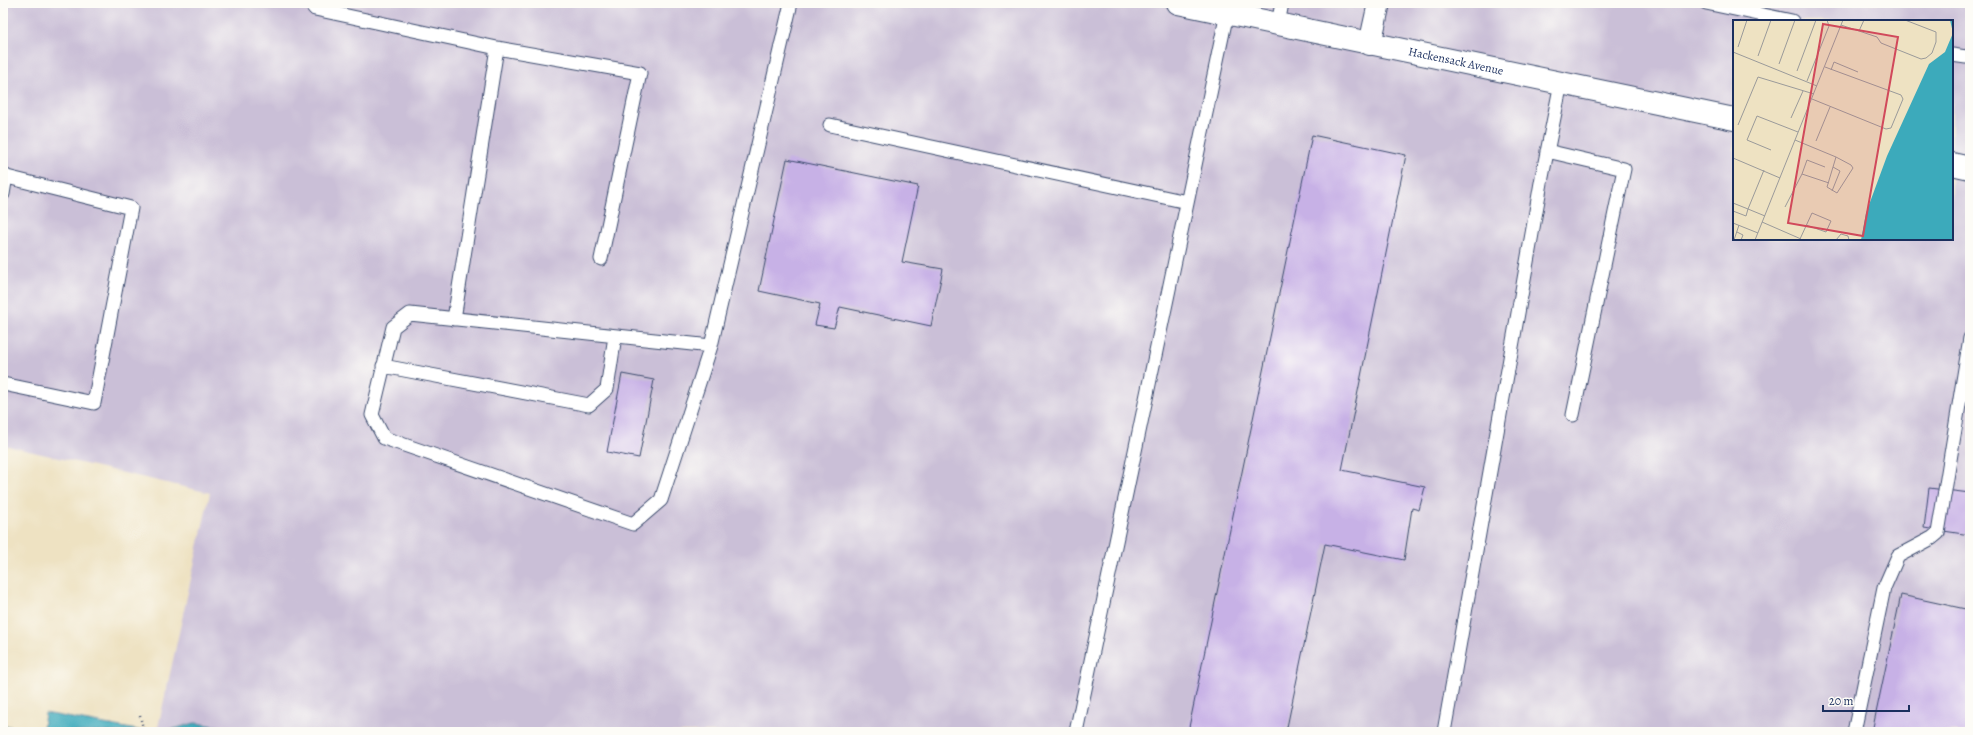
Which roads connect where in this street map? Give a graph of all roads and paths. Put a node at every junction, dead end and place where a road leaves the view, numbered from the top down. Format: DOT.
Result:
graph roads {
  1 [pos="310,3"];
  2 [pos="791,3"];
  3 [pos="1178,3"];
  4 [pos="1282,3"];
  5 [pos="1378,3"];
  6 [pos="1706,3"];
  7 [pos="1227,13"];
  8 [pos="1787,20"];
  9 [pos="1278,24"];
  10 [pos="1370,44"];
  11 [pos="497,48"];
  12 [pos="1953,54"];
  13 [pos="1970,55"];
  14 [pos="1561,83"];
  15 [pos="1733,119"];
  16 [pos="830,125"];
  17 [pos="1547,151"];
  18 [pos="1953,164"];
  19 [pos="1970,168"];
  20 [pos="4,176"];
  21 [pos="3,194"];
  22 [pos="1187,202"];
  23 [pos="601,259"];
  24 [pos="454,319"];
  25 [pos="615,336"];
  26 [pos="1970,338"];
  27 [pos="711,346"];
  28 [pos="1969,354"];
  29 [pos="383,366"];
  30 [pos="3,384"];
  31 [pos="1573,415"];
  32 [pos="140,716"];
  33 [pos="144,732"];
  34 [pos="1076,732"];
  35 [pos="1444,732"];
  36 [pos="1854,732"];
  1 -- 11 [label="lane"];
  2 -- 27 [label="lane"];
  3 -- 7 [label="street, Hackensack Avenue"];
  4 -- 9 [label="lane"];
  5 -- 10 [label="street"];
  6 -- 8 [label="lane"];
  7 -- 9 [label="street, Hackensack Avenue"];
  7 -- 22 [label="lane"];
  9 -- 10 [label="street, Hackensack Avenue"];
  10 -- 14 [label="street, Hackensack Avenue"];
  11 -- 23 [label="lane"];
  11 -- 24 [label="lane"];
  12 -- 13 [label="lane"];
  14 -- 15 [label="street, Hackensack Avenue"];
  14 -- 17 [label="lane"];
  16 -- 22 [label="lane"];
  17 -- 31 [label="lane"];
  17 -- 35 [label="lane"];
  18 -- 19 [label="street"];
  20 -- 21 [label="lane"];
  20 -- 30 [label="lane"];
  22 -- 34 [label="lane"];
  24 -- 25 [label="lane"];
  24 -- 29 [label="lane"];
  25 -- 27 [label="lane"];
  25 -- 29 [label="lane"];
  26 -- 28 [label="lane"];
  27 -- 29 [label="lane"];
  28 -- 36 [label="lane"];
  32 -- 33 [label="path"];
}
